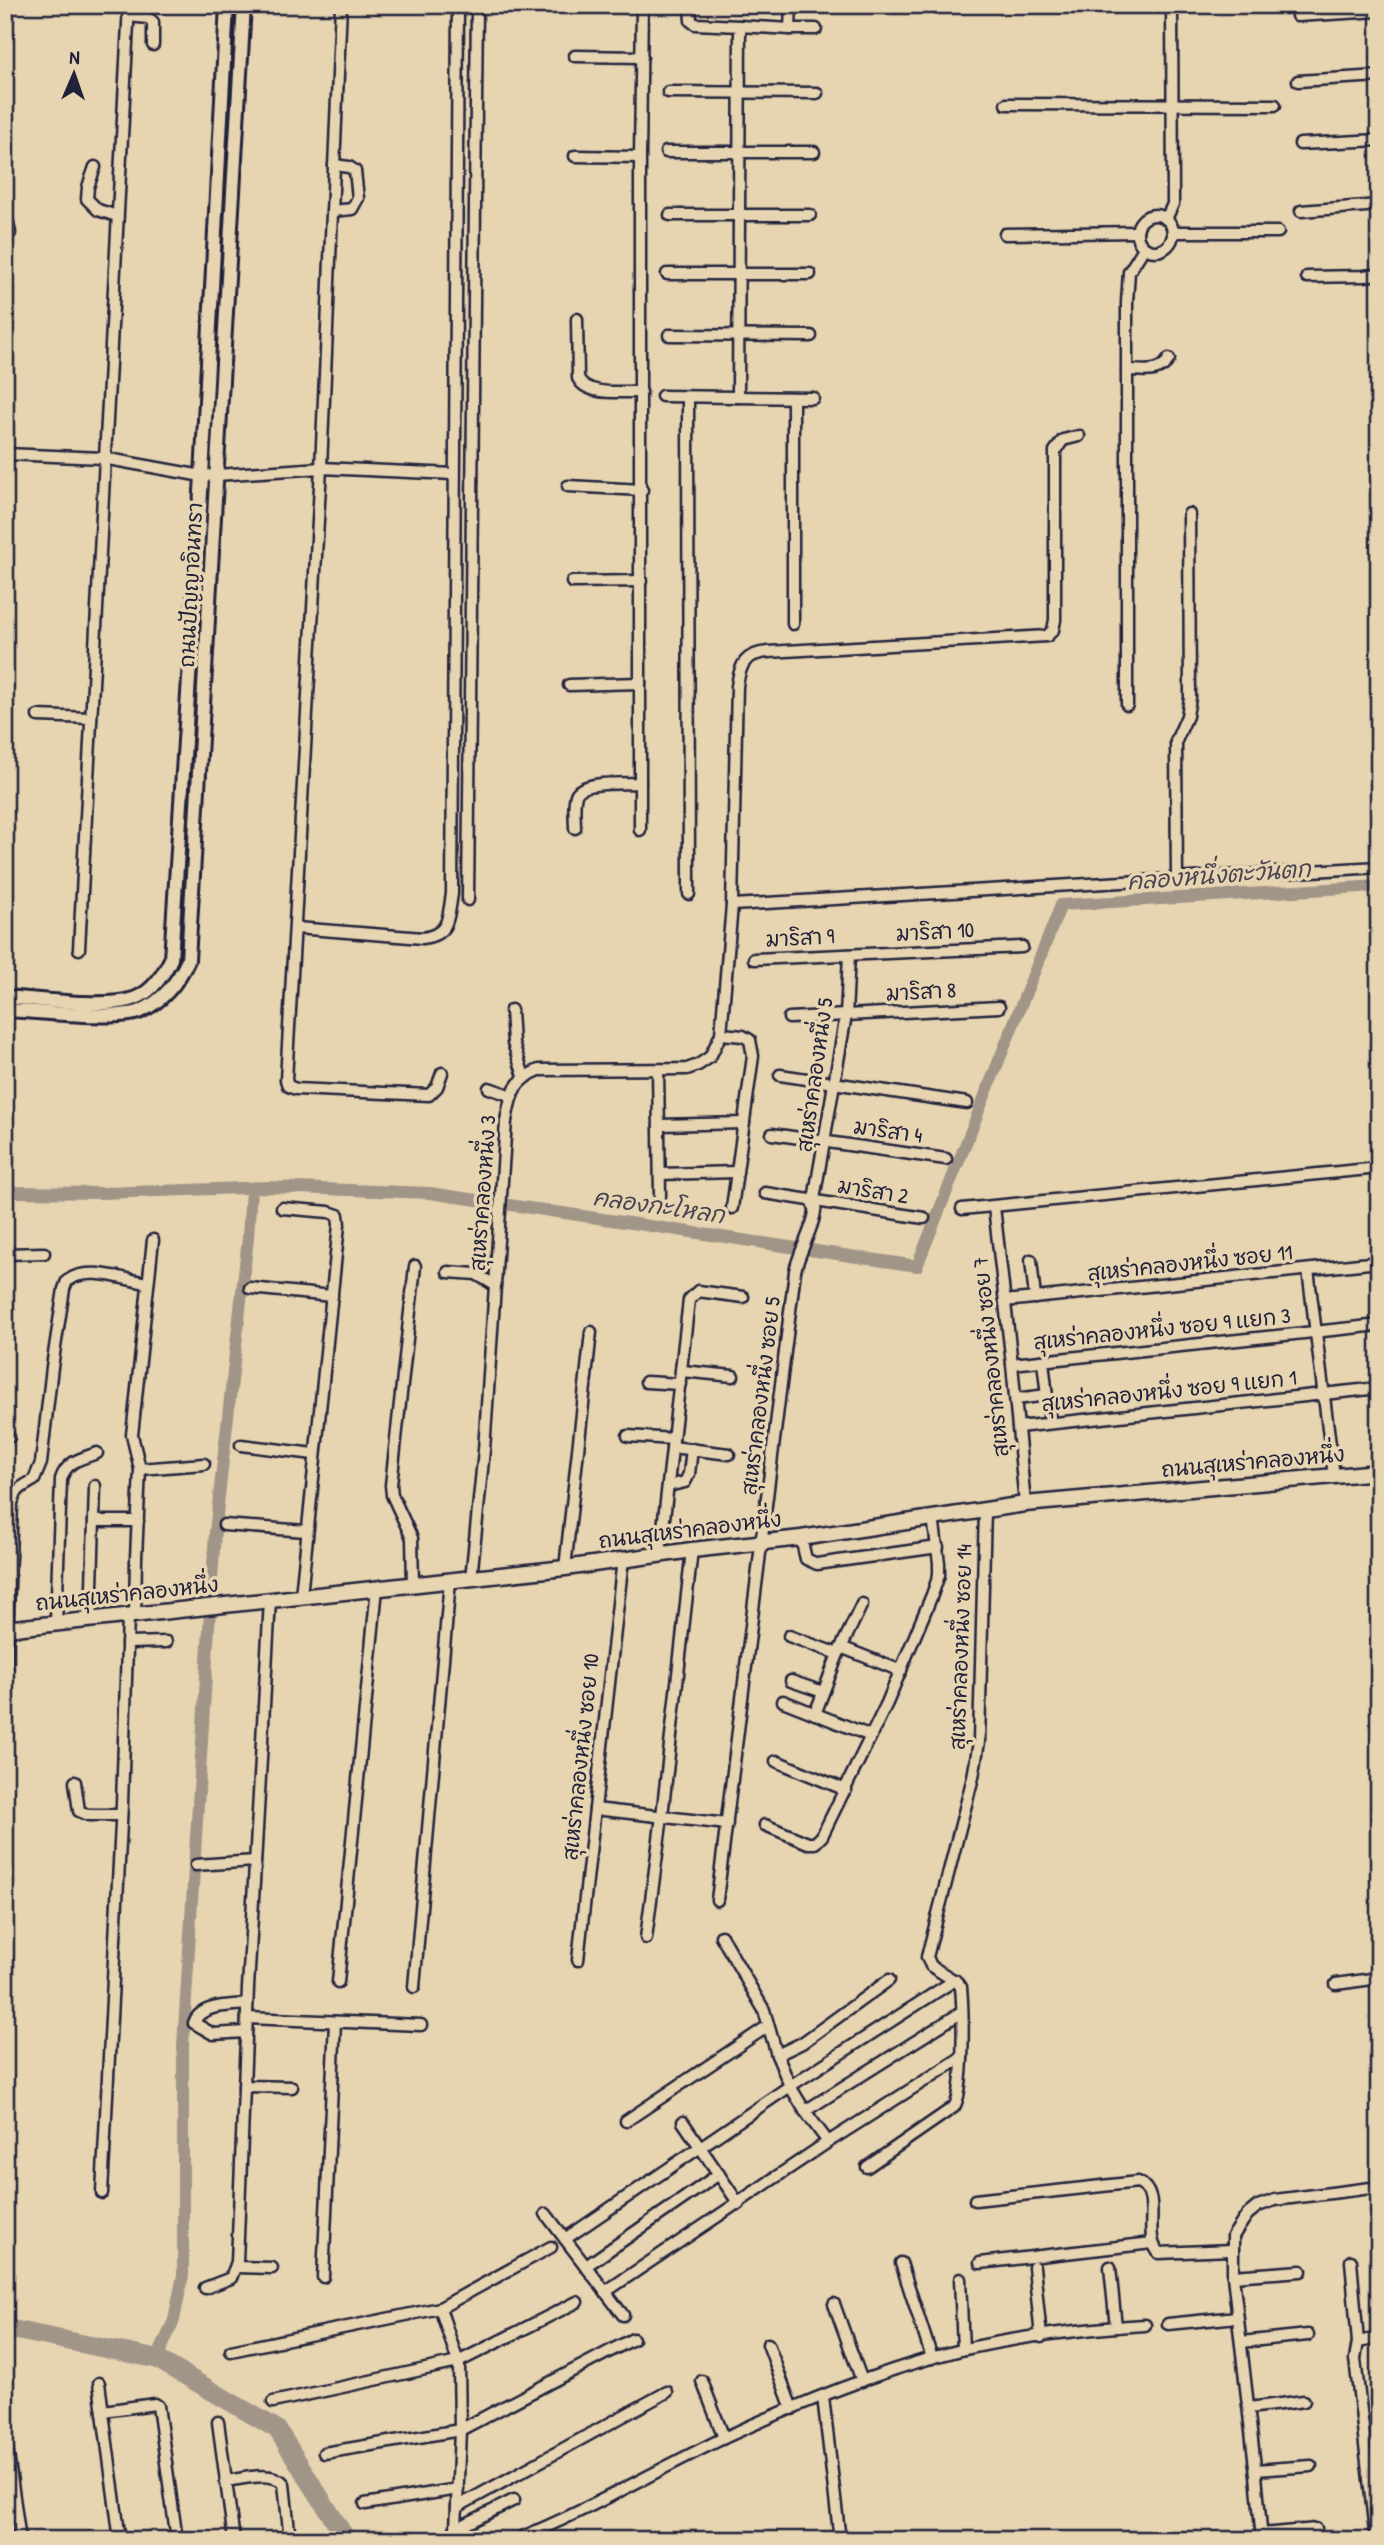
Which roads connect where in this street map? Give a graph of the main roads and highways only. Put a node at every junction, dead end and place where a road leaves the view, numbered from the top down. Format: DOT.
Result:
graph roads {
  1 [pos="1379,1472"];
  2 [pos="6,1629"];
  1 -- 2 [label="main road, ถนนสุเหร่าคลองหนึ่ง"];
}
